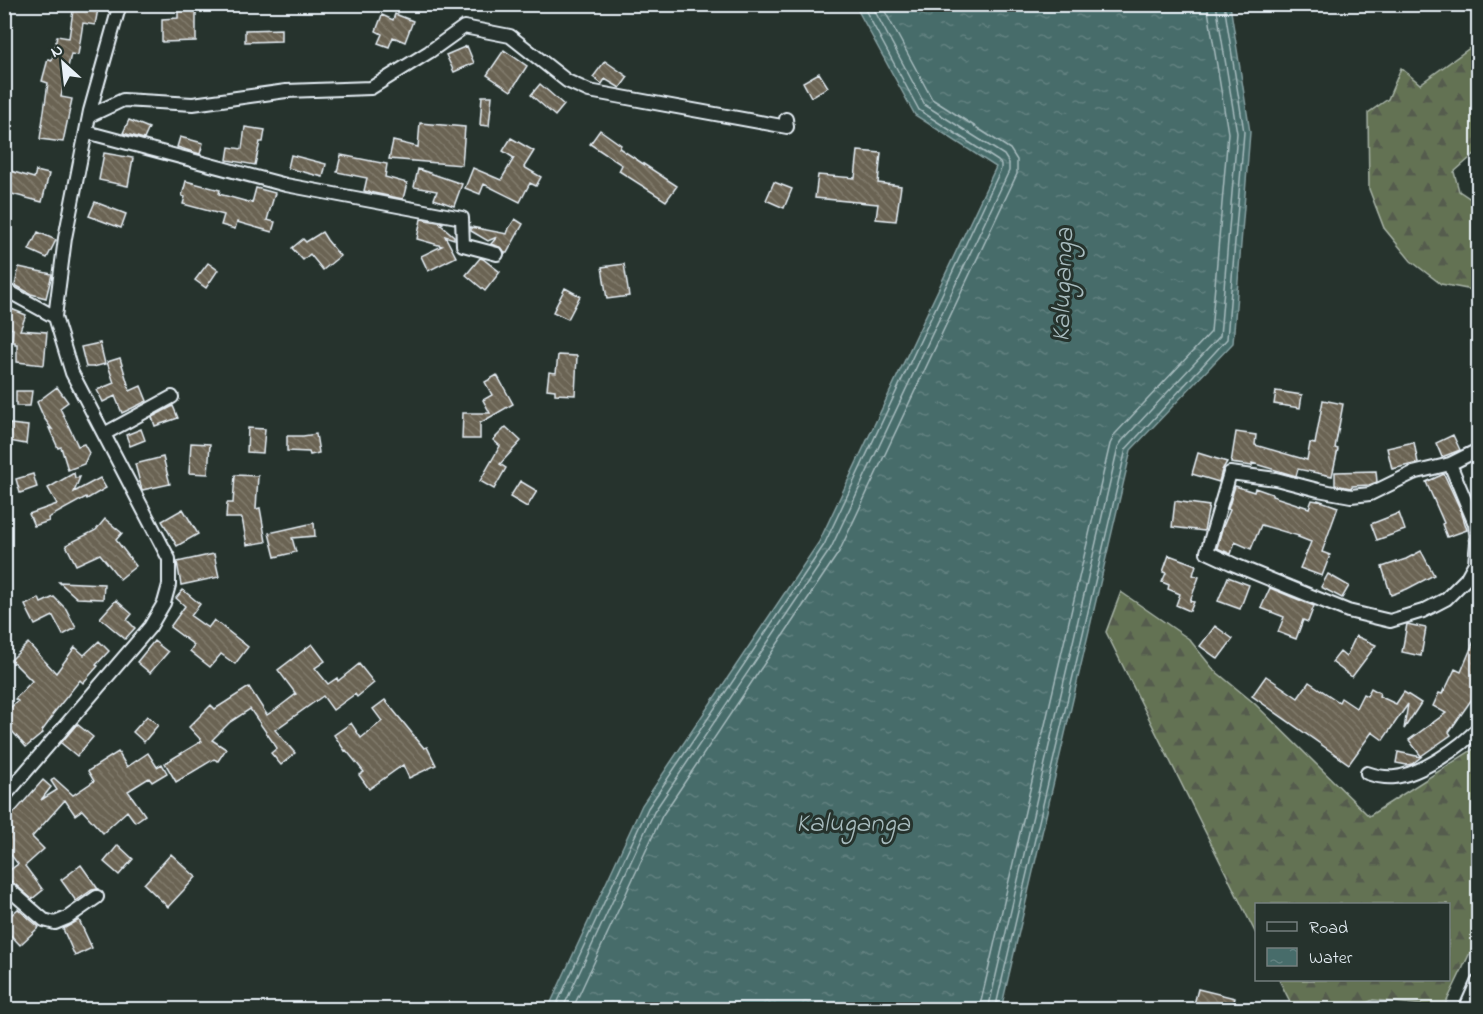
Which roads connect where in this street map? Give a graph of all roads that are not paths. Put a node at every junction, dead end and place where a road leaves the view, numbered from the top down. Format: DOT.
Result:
graph roads {
  1 [pos="120,4"];
  2 [pos="89,116"];
  3 [pos="786,119"];
  4 [pos="86,132"];
  5 [pos="497,254"];
  6 [pos="4,289"];
  7 [pos="55,317"];
  8 [pos="172,397"];
  9 [pos="104,434"];
  10 [pos="1479,451"];
  11 [pos="1449,464"];
  12 [pos="1479,728"];
  13 [pos="1367,773"];
  14 [pos="4,797"];
  15 [pos="4,885"];
  16 [pos="97,897"];
  17 [pos="1479,983"];
  18 [pos="1466,1010"];
  1 -- 2 [label="street"];
  2 -- 3 [label="street"];
  2 -- 4 [label="street"];
  4 -- 5 [label="street"];
  4 -- 7 [label="street"];
  6 -- 7 [label="street"];
  7 -- 9 [label="street"];
  8 -- 9 [label="street"];
  9 -- 14 [label="street"];
  10 -- 11 [label="street"];
  11 -- 11 [label="street"];
  12 -- 13 [label="street"];
  15 -- 16 [label="street"];
  17 -- 18 [label="street"];
}
